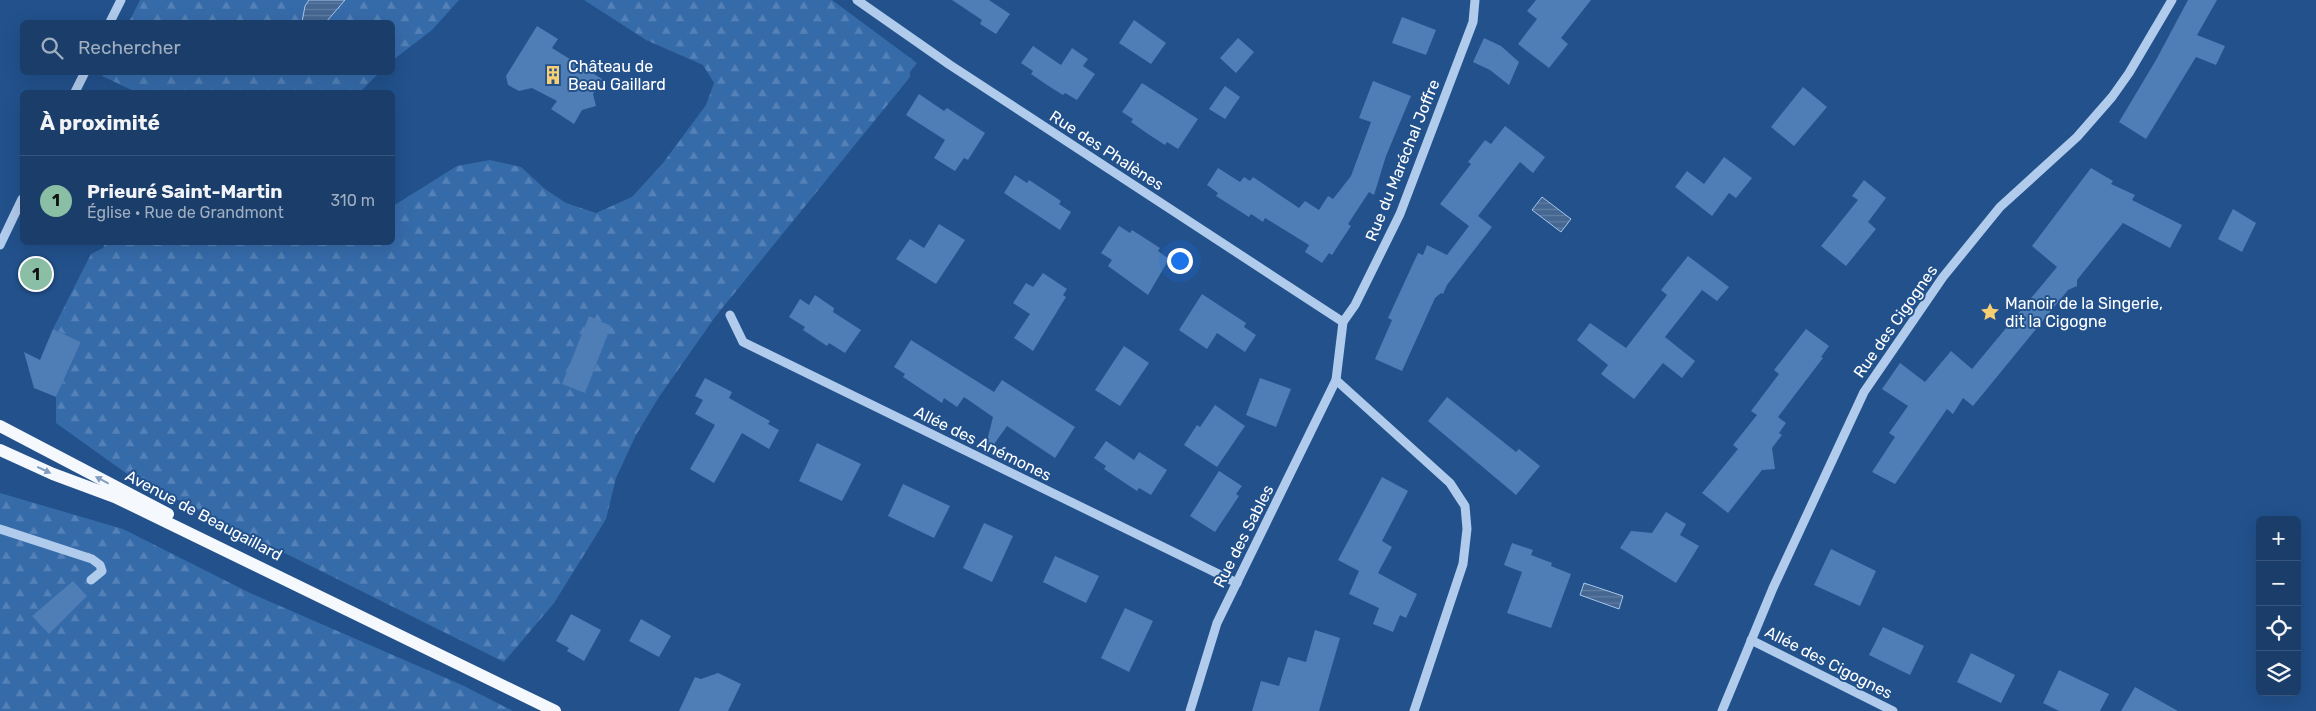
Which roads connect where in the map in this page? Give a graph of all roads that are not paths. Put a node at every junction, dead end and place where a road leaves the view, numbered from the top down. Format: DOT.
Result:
graph roads {
  1 [pos="121,0"];
  2 [pos="857,0"];
  3 [pos="2172,0"];
  4 [pos="1478,1"];
  5 [pos="111,20"];
  6 [pos="84,75"];
  7 [pos="76,90"];
  8 [pos="20,203"];
  9 [pos="0,245"];
  10 [pos="730,316"];
  11 [pos="1343,322"];
  12 [pos="1336,380"];
  13 [pos="1,426"];
  14 [pos="0,450"];
  15 [pos="0,529"];
  16 [pos="91,580"];
  17 [pos="1237,583"];
  18 [pos="394,632"];
  19 [pos="1751,640"];
  20 [pos="555,711"];
  21 [pos="1190,711"];
  22 [pos="1414,711"];
  23 [pos="1722,711"];
  24 [pos="1893,711"];
  1 -- 5 [label="street"];
  2 -- 11 [label="street, Rue des Phalènes"];
  3 -- 19 [label="street, Rue des Cigognes"];
  4 -- 11 [label="street, Rue du Maréchal Joffre"];
  6 -- 7 [label="street"];
  8 -- 9 [label="street"];
  10 -- 17 [label="street, Allée des Anémones"];
  11 -- 12 [label="street, Rue du Maréchal Joffre"];
  12 -- 17 [label="street, Rue des Sables"];
  12 -- 22 [label="street"];
  18 -- 13 [label="main road, Avenue de Beaugaillard, one-way"];
  14 -- 18 [label="main road, Avenue de Beaugaillard, one-way"];
  15 -- 16 [label="street"];
  17 -- 21 [label="street, Rue des Sables"];
  18 -- 20 [label="main road, Avenue de Beaugaillard"];
  19 -- 23 [label="street, Rue des Cigognes"];
  19 -- 24 [label="street, Allée des Cigognes"];
}
